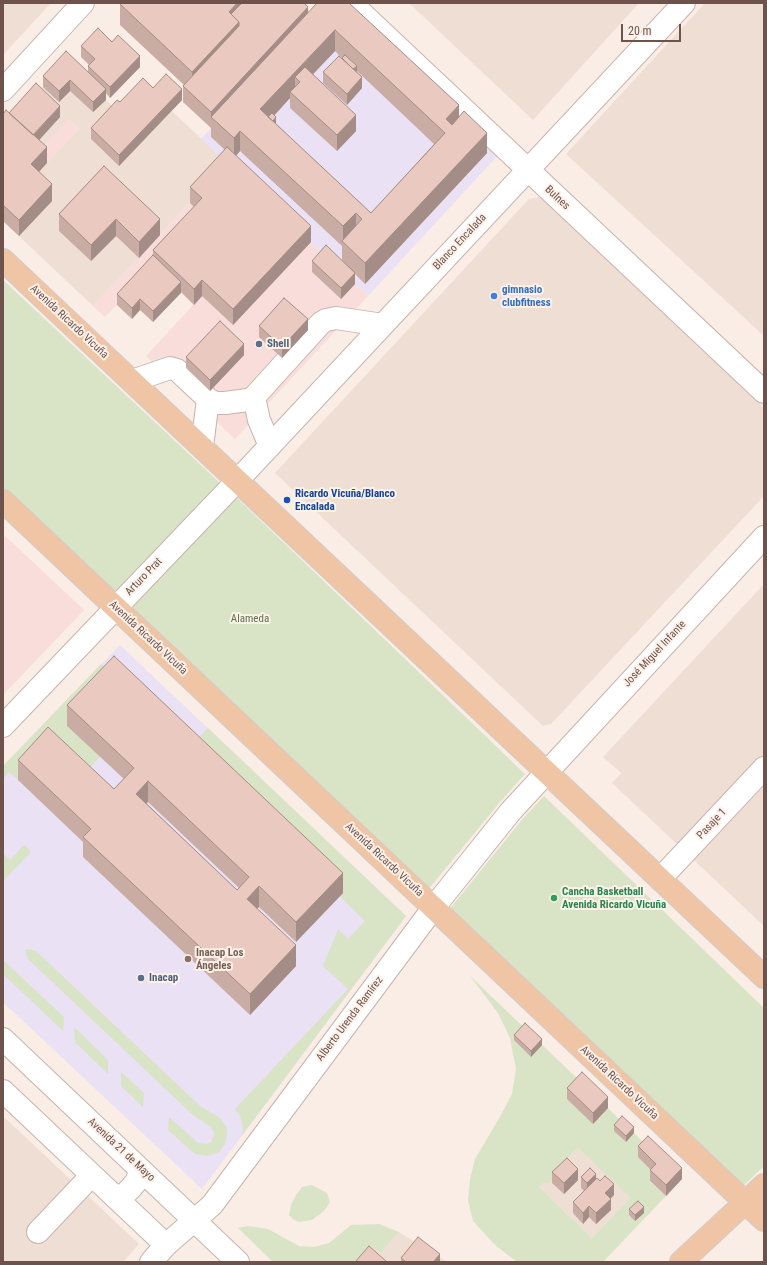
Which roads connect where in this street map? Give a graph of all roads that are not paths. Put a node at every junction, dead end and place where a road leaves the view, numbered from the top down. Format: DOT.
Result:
graph roads {
  1 [pos="83,3"];
  2 [pos="351,3"];
  3 [pos="684,3"];
  4 [pos="3,90"];
  5 [pos="528,170"];
  6 [pos="3,260"];
  7 [pos="383,325"];
  8 [pos="132,381"];
  9 [pos="764,392"];
  10 [pos="254,397"];
  11 [pos="208,399"];
  12 [pos="270,446"];
  13 [pos="202,447"];
  14 [pos="237,481"];
  15 [pos="3,502"];
  16 [pos="764,537"];
  17 [pos="115,607"];
  18 [pos="3,726"];
  19 [pos="764,768"];
  20 [pos="547,772"];
  21 [pos="660,879"];
  22 [pos="434,907"];
  23 [pos="763,972"];
  24 [pos="3,1039"];
  25 [pos="3,1091"];
  26 [pos="141,1170"];
  27 [pos="92,1175"];
  28 [pos="764,1185"];
  29 [pos="115,1197"];
  30 [pos="745,1202"];
  31 [pos="195,1220"];
  32 [pos="764,1220"];
  33 [pos="38,1232"];
  34 [pos="166,1245"];
  35 [pos="150,1262"];
  36 [pos="238,1262"];
  37 [pos="681,1262"];
  1 -- 4 [label="street"];
  2 -- 5 [label="street, Bulnes"];
  3 -- 5 [label="street, Blanco Encalada"];
  5 -- 7 [label="street, Blanco Encalada"];
  5 -- 9 [label="street, Bulnes"];
  6 -- 8 [label="main road, Avenida Ricardo Vicuña"];
  7 -- 10 [label="street"];
  7 -- 12 [label="street, Blanco Encalada"];
  8 -- 11 [label="street"];
  8 -- 13 [label="main road, Avenida Ricardo Vicuña"];
  10 -- 11 [label="street"];
  10 -- 12 [label="street"];
  11 -- 13 [label="street"];
  12 -- 14 [label="street, Blanco Encalada"];
  13 -- 14 [label="main road, Avenida Ricardo Vicuña"];
  14 -- 17 [label="street, Arturo Prat"];
  14 -- 20 [label="main road, Avenida Ricardo Vicuña"];
  15 -- 17 [label="main road, Avenida Ricardo Vicuña"];
  16 -- 20 [label="street, José Miguel Infante"];
  17 -- 18 [label="street, Arturo Prat"];
  17 -- 22 [label="main road, Avenida Ricardo Vicuña"];
  19 -- 21 [label="street, Pasaje 1"];
  20 -- 21 [label="main road, Avenida Ricardo Vicuña"];
  20 -- 22 [label="street, Alberto Urenda Ramírez"];
  21 -- 23 [label="main road, Avenida Ricardo Vicuña"];
  22 -- 30 [label="main road, Avenida Ricardo Vicuña"];
  22 -- 31 [label="street, Alberto Urenda Ramírez"];
  24 -- 26 [label="street, Avenida 21 de Mayo"];
  25 -- 27 [label="street"];
  26 -- 29 [label="street"];
  26 -- 31 [label="street, Avenida 21 de Mayo"];
  27 -- 29 [label="street"];
  27 -- 33 [label="street"];
  28 -- 30 [label="main road"];
  29 -- 34 [label="street"];
  30 -- 32 [label="main road, Avenida Ricardo Vicuña"];
  30 -- 37 [label="main road"];
  31 -- 34 [label="street, Alberto Urenda Ramírez"];
  31 -- 36 [label="street, Avenida 21 de Mayo"];
  34 -- 35 [label="street, Alberto Urenda Ramírez"];
}
